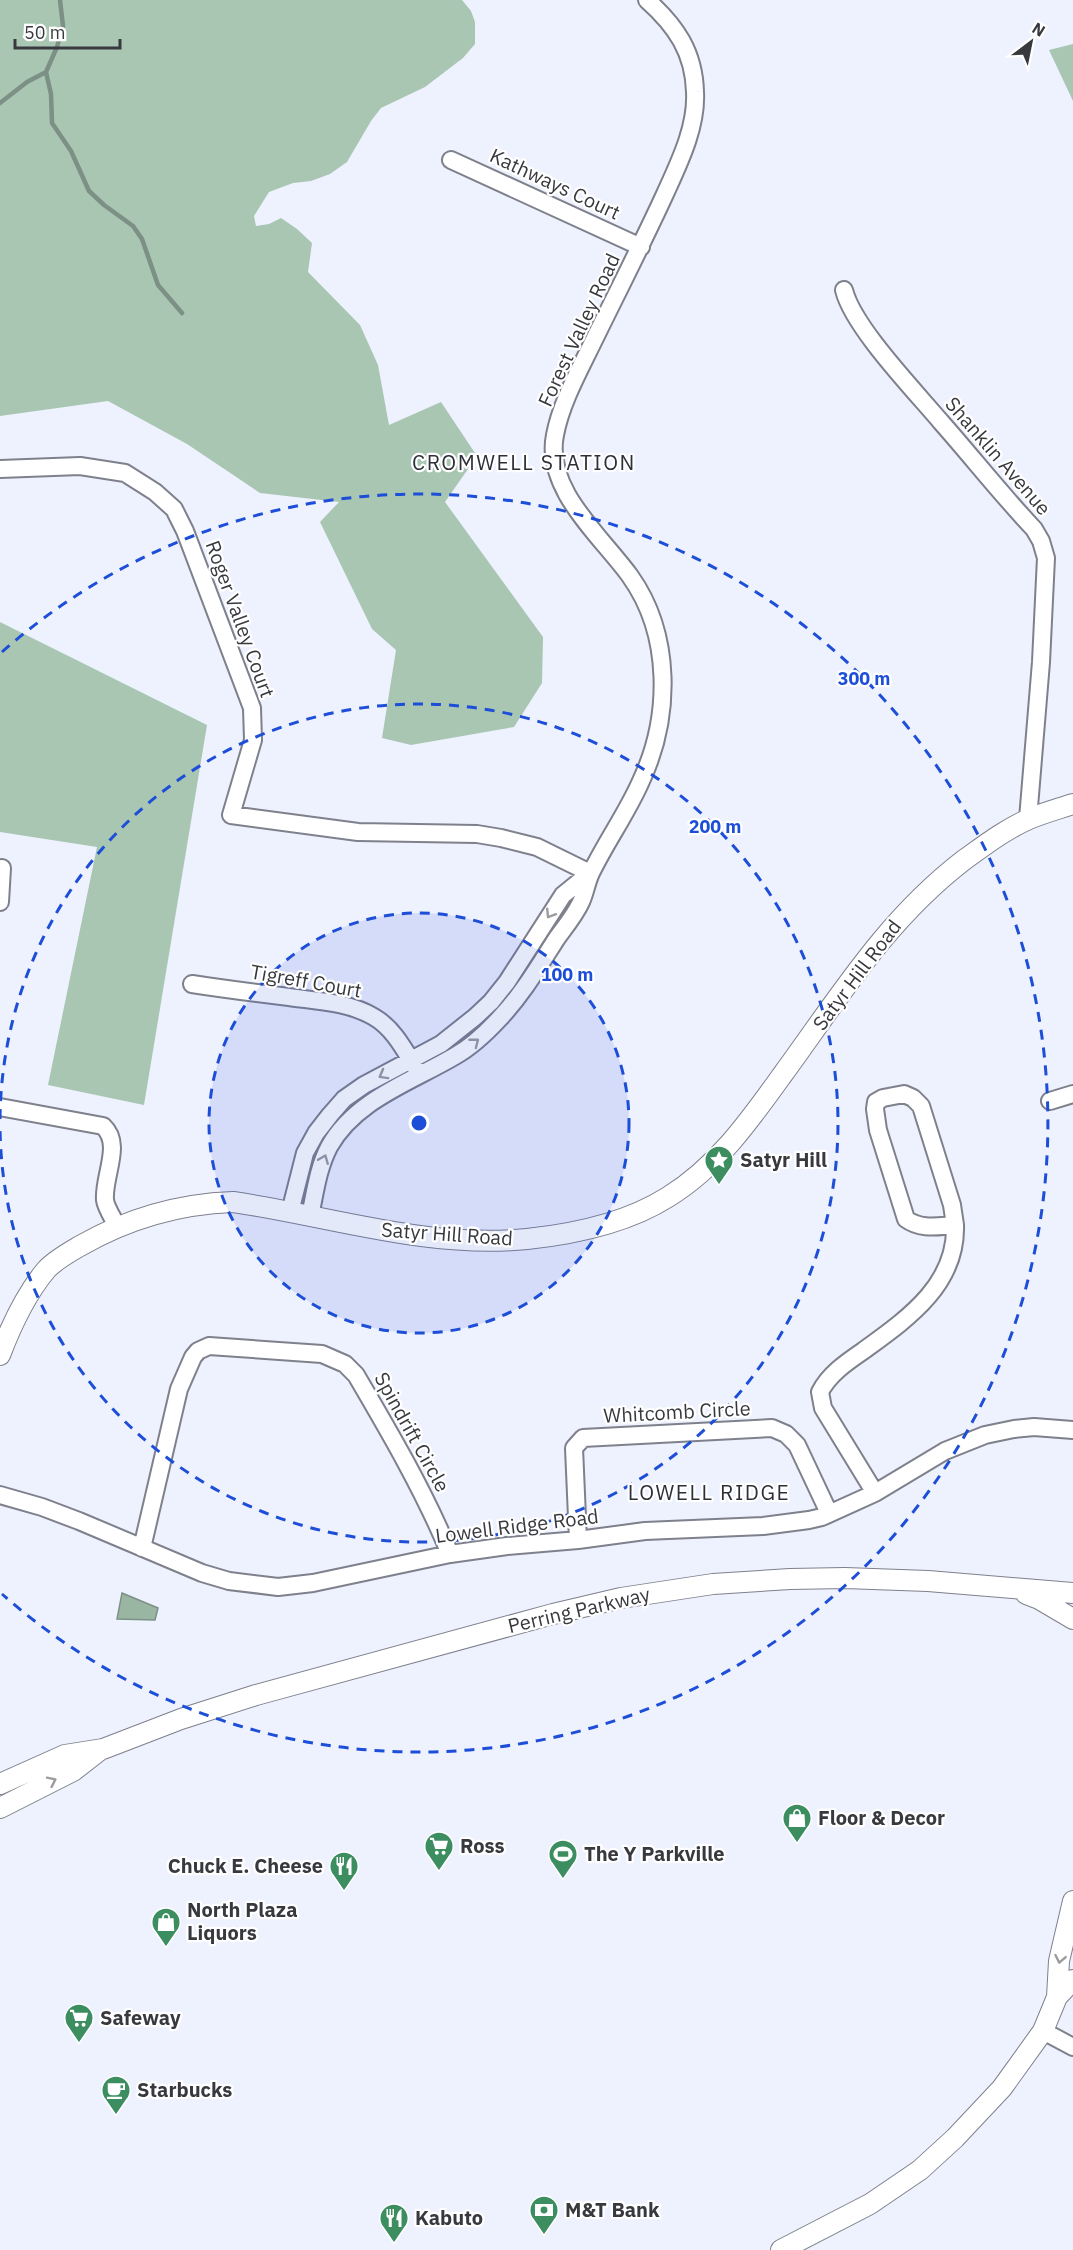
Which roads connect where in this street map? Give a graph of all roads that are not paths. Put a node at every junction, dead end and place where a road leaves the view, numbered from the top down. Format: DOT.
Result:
graph roads {
  1 [pos="647,0"];
  2 [pos="451,160"];
  3 [pos="641,247"];
  4 [pos="844,290"];
  5 [pos="0,469"];
  6 [pos="1073,804"];
  7 [pos="1028,819"];
  8 [pos="2,868"];
  9 [pos="590,873"];
  10 [pos="0,902"];
  11 [pos="192,984"];
  12 [pos="410,1060"];
  13 [pos="420,1076"];
  14 [pos="1073,1094"];
  15 [pos="1050,1101"];
  16 [pos="0,1107"];
  17 [pos="290,1212"];
  18 [pos="310,1216"];
  19 [pos="955,1225"];
  20 [pos="117,1226"];
  21 [pos="0,1355"];
  22 [pos="1073,1430"];
  23 [pos="875,1493"];
  24 [pos="0,1495"];
  25 [pos="829,1513"];
  26 [pos="578,1540"];
  27 [pos="142,1548"];
  28 [pos="450,1554"];
  29 [pos="1073,1581"];
  30 [pos="1010,1587"];
  31 [pos="1073,1593"];
  32 [pos="1073,1619"];
  33 [pos="103,1749"];
  34 [pos="0,1784"];
  35 [pos="0,1808"];
  36 [pos="1073,1901"];
  37 [pos="1073,1980"];
  38 [pos="1057,1997"];
  39 [pos="1042,2031"];
  40 [pos="1073,2047"];
  41 [pos="781,2250"];
  1 -- 3 [label="street, Forest Valley Road"];
  2 -- 3 [label="street, Kathways Court"];
  3 -- 9 [label="street, Forest Valley Road"];
  4 -- 7 [label="street, Shanklin Avenue"];
  5 -- 9 [label="street, Roger Valley Court"];
  6 -- 7 [label="street, Satyr Hill Road"];
  7 -- 18 [label="street, Satyr Hill Road"];
  8 -- 10 [label="street"];
  9 -- 12 [label="street, Forest Valley Road, one-way"];
  13 -- 9 [label="street, Forest Valley Road, one-way"];
  11 -- 12 [label="street, Tigreff Court"];
  12 -- 13 [label="street, Tigreff Court"];
  12 -- 17 [label="street, Forest Valley Road, one-way"];
  18 -- 13 [label="street, Forest Valley Road, one-way"];
  14 -- 15 [label="street"];
  16 -- 20 [label="street"];
  17 -- 18 [label="street, Satyr Hill Road"];
  17 -- 20 [label="street, Satyr Hill Road"];
  19 -- 19 [label="street"];
  19 -- 23 [label="street"];
  20 -- 21 [label="street, Satyr Hill Road"];
  22 -- 23 [label="street, Lowell Ridge Road"];
  23 -- 25 [label="street, Lowell Ridge Road"];
  24 -- 27 [label="street, Lowell Ridge Road"];
  25 -- 26 [label="street, Lowell Ridge Road"];
  25 -- 26 [label="street, Whitcomb Circle"];
  26 -- 28 [label="street, Lowell Ridge Road"];
  27 -- 28 [label="street, Lowell Ridge Road"];
  27 -- 28 [label="street, Spindrift Circle"];
  29 -- 30 [label="street"];
  30 -- 31 [label="street, Perring Parkway"];
  30 -- 32 [label="street"];
  30 -- 33 [label="street, Perring Parkway"];
  33 -- 34 [label="street, Perring Parkway"];
  35 -- 33 [label="street, Perring Parkway, one-way"];
  36 -- 38 [label="street, one-way"];
  37 -- 38 [label="street"];
  38 -- 39 [label="street"];
  39 -- 40 [label="street"];
  39 -- 41 [label="street"];
}
